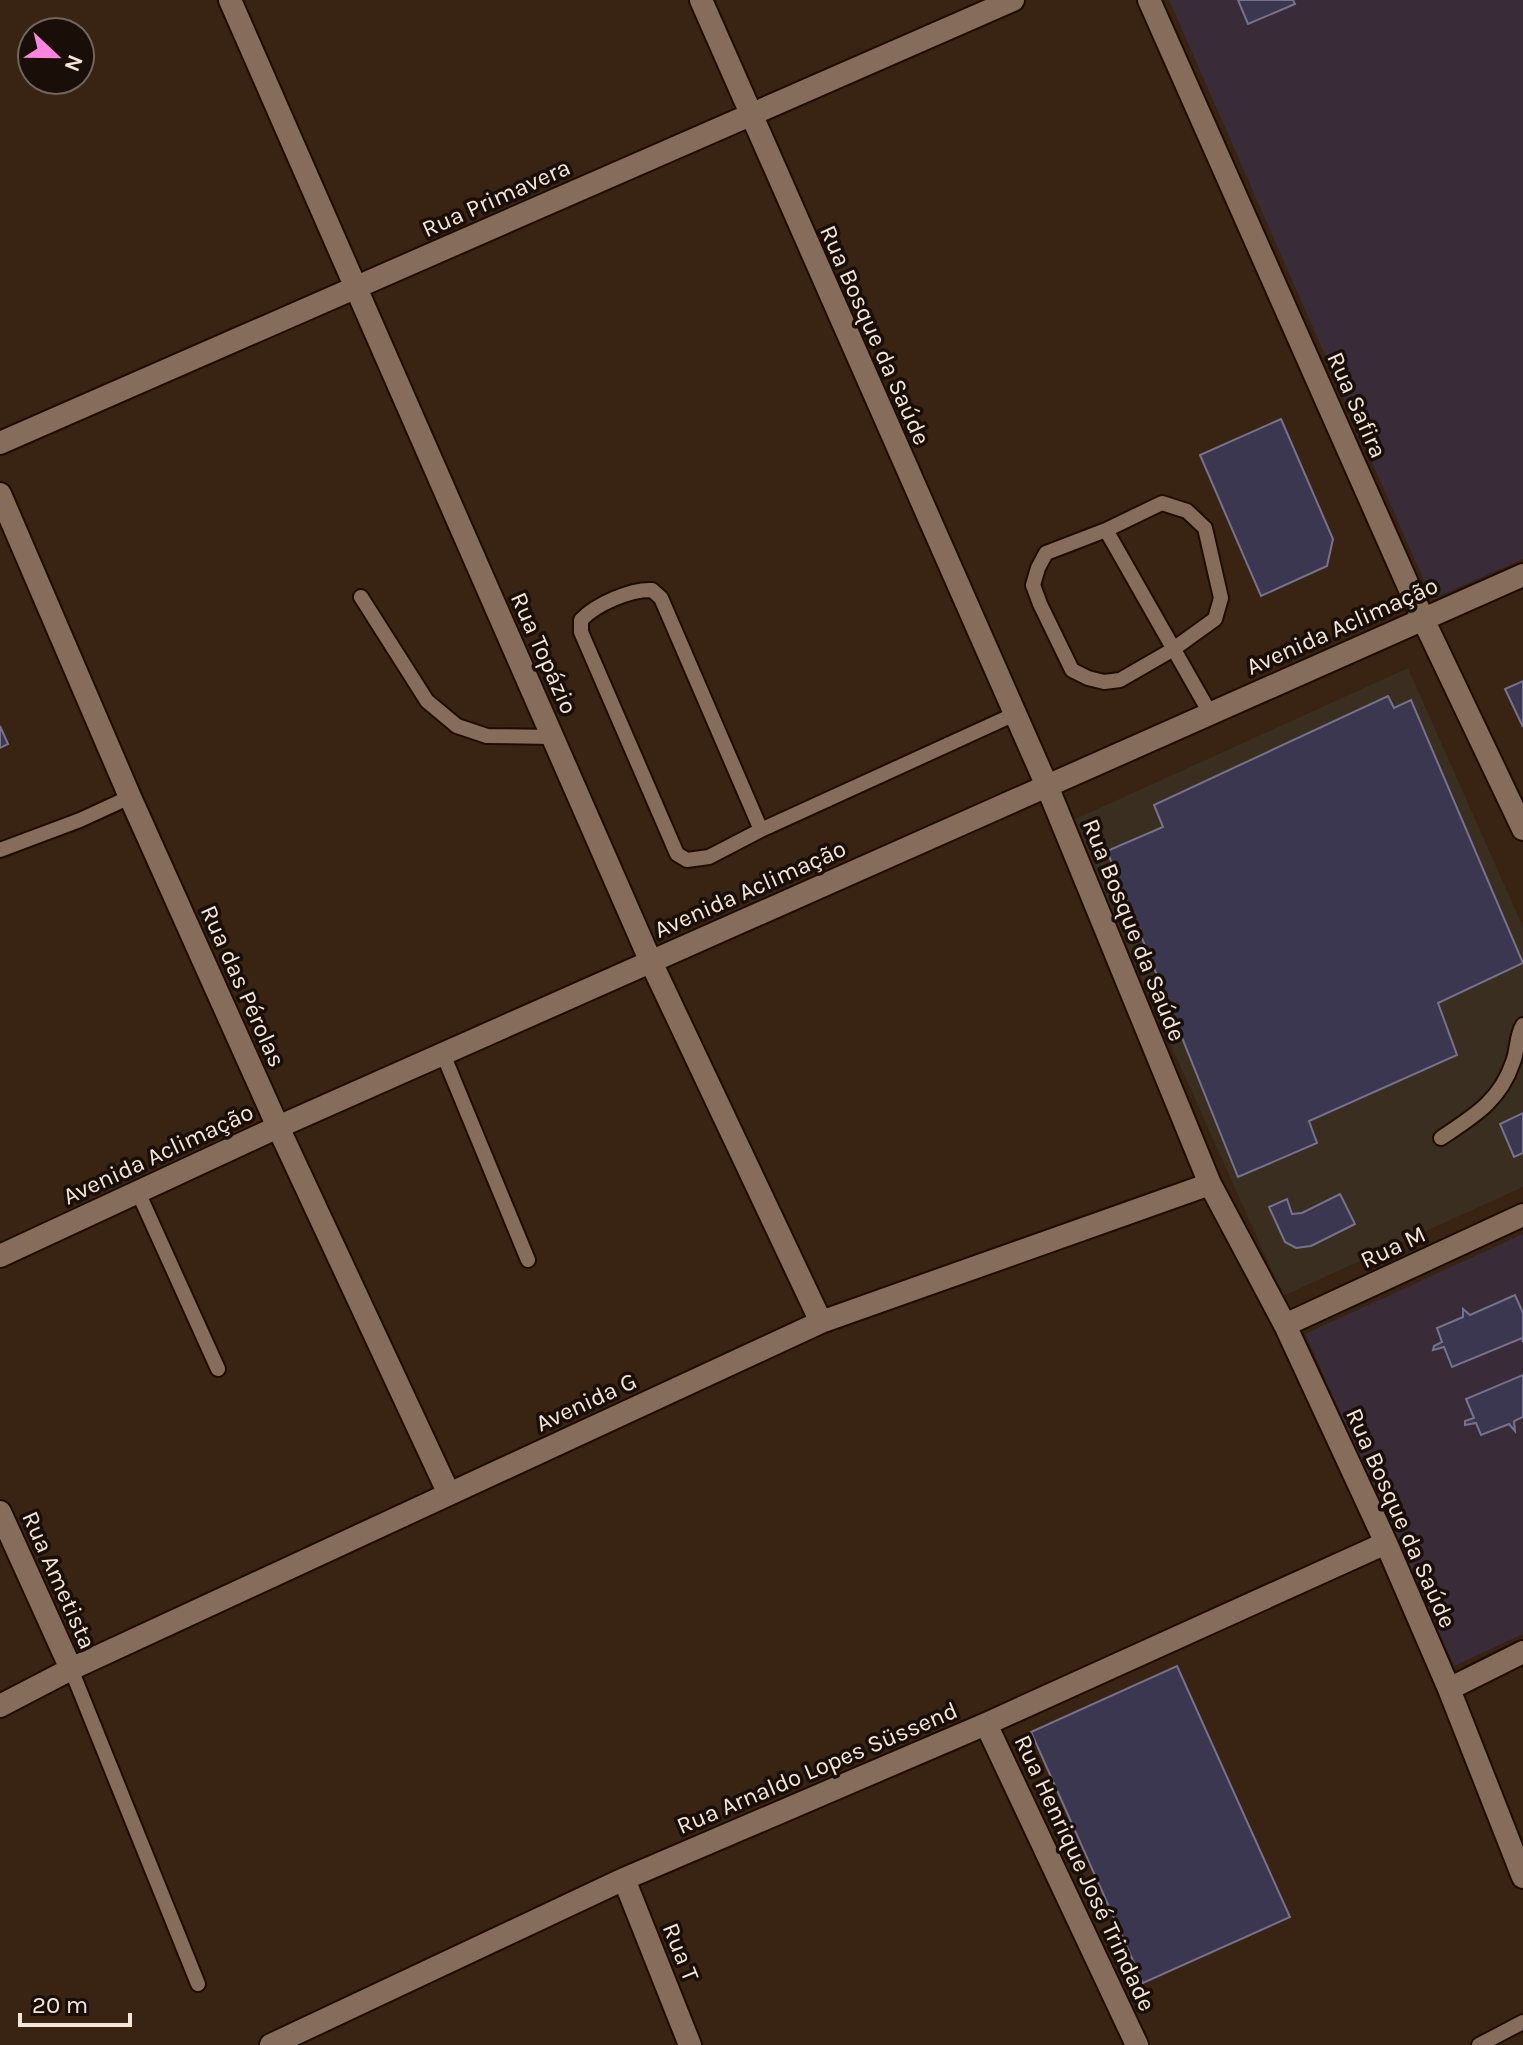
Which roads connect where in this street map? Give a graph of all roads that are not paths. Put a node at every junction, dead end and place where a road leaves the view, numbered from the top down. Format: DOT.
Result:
graph roads {
  1 [pos="230,0"];
  2 [pos="701,0"];
  3 [pos="1013,0"];
  4 [pos="1149,0"];
  5 [pos="750,115"];
  6 [pos="357,287"];
  7 [pos="0,443"];
  8 [pos="0,494"];
  9 [pos="1106,530"];
  10 [pos="1523,575"];
  11 [pos="361,597"];
  12 [pos="1423,619"];
  13 [pos="1172,650"];
  14 [pos="1210,713"];
  15 [pos="1015,714"];
  16 [pos="553,737"];
  17 [pos="1047,786"];
  18 [pos="130,797"];
  19 [pos="1523,829"];
  20 [pos="761,830"];
  21 [pos="0,850"];
  22 [pos="651,962"];
  23 [pos="1523,1025"];
  24 [pos="443,1054"];
  25 [pos="278,1127"];
  26 [pos="1441,1138"];
  27 [pos="1210,1184"];
  28 [pos="138,1192"];
  29 [pos="1523,1215"];
  30 [pos="0,1256"];
  31 [pos="528,1260"];
  32 [pos="821,1322"];
  33 [pos="1285,1325"];
  34 [pos="218,1369"];
  35 [pos="449,1494"];
  36 [pos="0,1512"];
  37 [pos="1386,1543"];
  38 [pos="1523,1652"];
  39 [pos="71,1669"];
  40 [pos="1449,1689"];
  41 [pos="0,1706"];
  42 [pos="986,1724"];
  43 [pos="1523,1877"];
  44 [pos="624,1879"];
  45 [pos="198,1984"];
  46 [pos="1523,2022"];
  47 [pos="271,2045"];
  48 [pos="690,2045"];
  49 [pos="1137,2045"];
  50 [pos="1479,2045"];
  1 -- 6 [label="street, Rua Topázio"];
  2 -- 5 [label="street, Rua Bosque da Saúde"];
  3 -- 5 [label="street, Rua Primavera"];
  4 -- 12 [label="street, Rua Safira"];
  5 -- 6 [label="street, Rua Primavera"];
  5 -- 15 [label="street, Rua Bosque da Saúde"];
  6 -- 7 [label="street, Rua Primavera"];
  6 -- 16 [label="street, Rua Topázio"];
  8 -- 18 [label="street, Rua das Pérolas"];
  9 -- 13 [label="lane"];
  9 -- 13 [label="lane"];
  9 -- 13 [label="lane"];
  10 -- 12 [label="street, Avenida Aclimação"];
  11 -- 16 [label="lane"];
  12 -- 14 [label="street, Avenida Aclimação"];
  12 -- 19 [label="street, Rua Safira"];
  13 -- 14 [label="lane"];
  14 -- 17 [label="street, Avenida Aclimação"];
  15 -- 17 [label="street, Rua Bosque da Saúde"];
  15 -- 20 [label="lane"];
  16 -- 22 [label="street, Rua Topázio"];
  17 -- 22 [label="street, Avenida Aclimação"];
  17 -- 27 [label="street, Rua Bosque da Saúde"];
  18 -- 21 [label="lane"];
  18 -- 25 [label="street, Rua das Pérolas"];
  20 -- 20 [label="lane"];
  22 -- 24 [label="street, Avenida Aclimação"];
  22 -- 32 [label="street, Rua Topázio"];
  23 -- 26 [label="lane"];
  24 -- 25 [label="street, Avenida Aclimação"];
  24 -- 31 [label="lane"];
  25 -- 28 [label="street, Avenida Aclimação"];
  25 -- 35 [label="street, Rua das Pérolas"];
  27 -- 32 [label="street, Avenida G"];
  27 -- 33 [label="street, Rua Bosque da Saúde"];
  28 -- 30 [label="street, Avenida Aclimação"];
  28 -- 34 [label="lane"];
  29 -- 33 [label="street, Rua M"];
  32 -- 35 [label="street, Avenida G"];
  33 -- 37 [label="street, Rua Bosque da Saúde"];
  35 -- 39 [label="street, Avenida G"];
  36 -- 39 [label="street, Rua Ametista"];
  37 -- 40 [label="street, Rua Bosque da Saúde"];
  37 -- 42 [label="street, Rua Arnaldo Lopes Süssend"];
  38 -- 40 [label="street"];
  39 -- 41 [label="street, Avenida G"];
  39 -- 45 [label="lane"];
  40 -- 43 [label="street, Rua Bosque da Saúde"];
  42 -- 44 [label="street, Rua Arnaldo Lopes Süssend"];
  42 -- 49 [label="street, Rua Henrique José Trindade"];
  44 -- 47 [label="street, Rua Arnaldo Lopes Süssend"];
  44 -- 48 [label="street, Rua T"];
  46 -- 50 [label="lane"];
}
